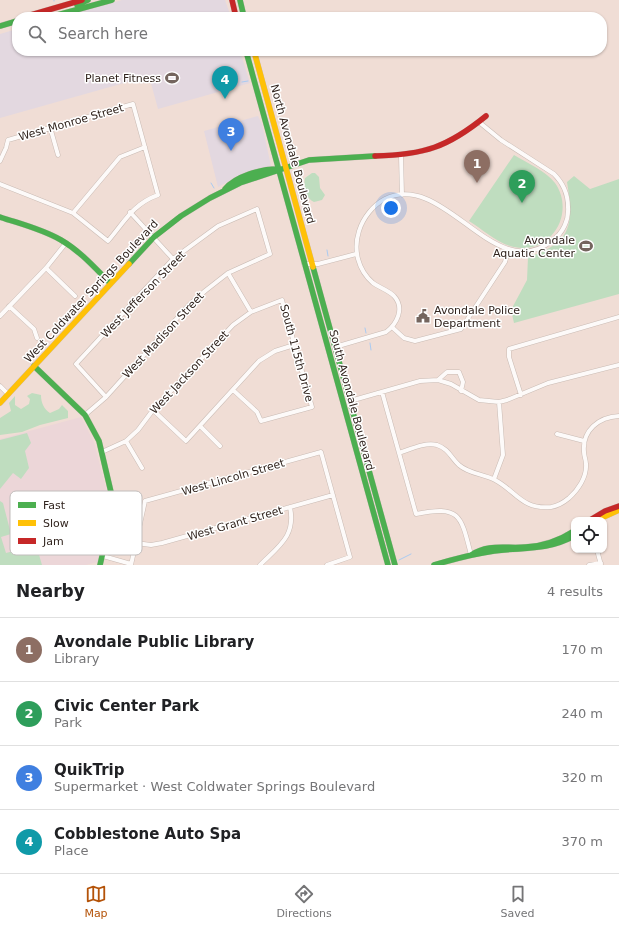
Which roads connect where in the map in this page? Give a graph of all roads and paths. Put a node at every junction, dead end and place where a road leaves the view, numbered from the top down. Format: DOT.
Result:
graph roads {
  1 [pos="82,0"];
  2 [pos="88,0"];
  3 [pos="112,0"];
  4 [pos="232,0"];
  5 [pos="240,0"];
  6 [pos="95,2"];
  7 [pos="41,12"];
  8 [pos="63,12"];
  9 [pos="66,12"];
  10 [pos="235,12"];
  11 [pos="243,12"];
  12 [pos="12,22"];
  13 [pos="0,26"];
  14 [pos="247,56"];
  15 [pos="251,56"];
  16 [pos="255,56"];
  17 [pos="257,62"];
  18 [pos="251,69"];
  19 [pos="268,103"];
  20 [pos="486,116"];
  21 [pos="479,122"];
  22 [pos="50,127"];
  23 [pos="145,147"];
  24 [pos="58,155"];
  25 [pos="401,156"];
  26 [pos="0,161"];
  27 [pos="286,167"];
  28 [pos="278,169"];
  29 [pos="0,184"];
  30 [pos="402,195"];
  31 [pos="257,209"];
  32 [pos="130,212"];
  33 [pos="73,213"];
  34 [pos="0,217"];
  35 [pos="154,237"];
  36 [pos="298,241"];
  37 [pos="66,243"];
  38 [pos="508,250"];
  39 [pos="356,254"];
  40 [pos="173,259"];
  41 [pos="312,263"];
  42 [pos="304,264"];
  43 [pos="46,268"];
  44 [pos="228,273"];
  45 [pos="110,283"];
  46 [pos="75,296"];
  47 [pos="282,300"];
  48 [pos="9,306"];
  49 [pos="251,312"];
  50 [pos="0,316"];
  51 [pos="619,317"];
  52 [pos="393,328"];
  53 [pos="37,338"];
  54 [pos="294,345"];
  55 [pos="335,347"];
  56 [pos="328,349"];
  57 [pos="619,365"];
  58 [pos="34,366"];
  59 [pos="438,380"];
  60 [pos="0,386"];
  61 [pos="233,390"];
  62 [pos="460,391"];
  63 [pos="382,392"];
  64 [pos="8,394"];
  65 [pos="521,395"];
  66 [pos="106,397"];
  67 [pos="350,401"];
  68 [pos="499,402"];
  69 [pos="0,403"];
  70 [pos="153,410"];
  71 [pos="85,415"];
  72 [pos="619,416"];
  73 [pos="200,426"];
  74 [pos="557,434"];
  75 [pos="126,441"];
  76 [pos="584,441"];
  77 [pos="220,446"];
  78 [pos="102,452"];
  79 [pos="399,453"];
  80 [pos="142,468"];
  81 [pos="494,479"];
  82 [pos="112,491"];
  83 [pos="333,495"];
  84 [pos="619,506"];
  85 [pos="290,507"];
  86 [pos="619,510"];
  87 [pos="142,515"];
  88 [pos="594,517"];
  89 [pos="604,517"];
  90 [pos="571,533"];
  91 [pos="571,538"];
  92 [pos="142,544"];
  93 [pos="598,553"];
  94 [pos="471,555"];
  95 [pos="102,556"];
  96 [pos="131,564"];
  97 [pos="601,564"];
  98 [pos="100,565"];
  99 [pos="260,565"];
  100 [pos="327,565"];
  101 [pos="388,565"];
  102 [pos="395,565"];
  103 [pos="434,565"];
  104 [pos="589,565"];
  1 -- 7 [label="main road"];
  2 -- 8 [label="main road"];
  3 -- 6 [label="main road"];
  4 -- 10 [label="main road"];
  5 -- 11 [label="main road"];
  6 -- 9 [label="main road"];
  12 -- 13 [label="main road"];
  14 -- 18 [label="main road, North Avondale Boulevard"];
  15 -- 17 [label="main road"];
  16 -- 17 [label="main road, North Avondale Boulevard"];
  17 -- 19 [label="main road, North Avondale Boulevard"];
  18 -- 19 [label="main road"];
  18 -- 28 [label="main road, North Avondale Boulevard"];
  19 -- 27 [label="main road, North Avondale Boulevard"];
  20 -- 21 [label="main road"];
  21 -- 25 [label="main road"];
  21 -- 38 [label="street"];
  22 -- 23 [label="street, West Monroe Street"];
  22 -- 24 [label="street"];
  22 -- 26 [label="street, West Monroe Street"];
  23 -- 32 [label="street"];
  23 -- 33 [label="street"];
  25 -- 27 [label="main road, West Coldwater Springs Boulevard"];
  25 -- 30 [label="street"];
  27 -- 28 [label="main road, West Coldwater Springs Boulevard"];
  27 -- 41 [label="main road, North Avondale Boulevard"];
  28 -- 35 [label="main road, West Coldwater Springs Boulevard"];
  28 -- 36 [label="main road, North Avondale Boulevard"];
  29 -- 33 [label="street"];
  30 -- 38 [label="street"];
  30 -- 39 [label="street"];
  31 -- 40 [label="street, West Jefferson Street"];
  31 -- 44 [label="street, West Madison Street"];
  32 -- 33 [label="street"];
  32 -- 35 [label="street"];
  34 -- 37 [label="main road"];
  35 -- 40 [label="street"];
  35 -- 45 [label="main road, West Coldwater Springs Boulevard"];
  36 -- 42 [label="main road, South Avondale Boulevard"];
  37 -- 43 [label="street"];
  37 -- 45 [label="main road"];
  38 -- 52 [label="street"];
  39 -- 41 [label="street"];
  39 -- 52 [label="street"];
  40 -- 66 [label="street, West Jefferson Street"];
  41 -- 42 [label="street"];
  41 -- 55 [label="main road, South Avondale Boulevard"];
  42 -- 56 [label="main road, South Avondale Boulevard"];
  43 -- 46 [label="street"];
  43 -- 48 [label="street"];
  44 -- 49 [label="street"];
  44 -- 66 [label="street, West Madison Street"];
  45 -- 58 [label="main road, West Coldwater Springs Boulevard"];
  47 -- 49 [label="street, West Jackson Street"];
  47 -- 54 [label="street, South 115th Drive"];
  48 -- 50 [label="street"];
  48 -- 53 [label="street"];
  49 -- 70 [label="street, West Jackson Street"];
  51 -- 65 [label="street"];
  52 -- 55 [label="street"];
  54 -- 61 [label="street"];
  54 -- 61 [label="street, South 115th Drive"];
  55 -- 56 [label="main road"];
  55 -- 67 [label="main road, South Avondale Boulevard"];
  56 -- 101 [label="main road, South Avondale Boulevard"];
  57 -- 65 [label="street"];
  58 -- 64 [label="main road, West Coldwater Springs Boulevard"];
  58 -- 71 [label="main road"];
  59 -- 62 [label="street"];
  59 -- 62 [label="street"];
  59 -- 63 [label="street"];
  60 -- 64 [label="street"];
  61 -- 73 [label="street"];
  62 -- 68 [label="street"];
  63 -- 67 [label="street"];
  63 -- 79 [label="street"];
  64 -- 69 [label="main road, West Coldwater Springs Boulevard"];
  65 -- 68 [label="street"];
  66 -- 71 [label="street, West Madison Street"];
  67 -- 102 [label="main road, South Avondale Boulevard"];
  68 -- 81 [label="street"];
  70 -- 73 [label="street"];
  70 -- 75 [label="street, West Jackson Street"];
  71 -- 78 [label="main road"];
  72 -- 76 [label="street"];
  73 -- 77 [label="street"];
  74 -- 76 [label="street"];
  75 -- 78 [label="street, West Jackson Street"];
  75 -- 80 [label="street"];
  76 -- 81 [label="street"];
  78 -- 82 [label="main road"];
  79 -- 81 [label="street"];
  79 -- 94 [label="street"];
  83 -- 85 [label="street, West Grant Street"];
  83 -- 87 [label="street, West Lincoln Street"];
  83 -- 100 [label="street"];
  84 -- 88 [label="main road"];
  85 -- 92 [label="street, West Grant Street"];
  85 -- 99 [label="street"];
  86 -- 89 [label="main road"];
  90 -- 94 [label="main road"];
  91 -- 94 [label="main road"];
  93 -- 97 [label="street"];
  94 -- 103 [label="main road"];
  95 -- 96 [label="street"];
  95 -- 98 [label="main road"];
  97 -- 104 [label="street"];
}
